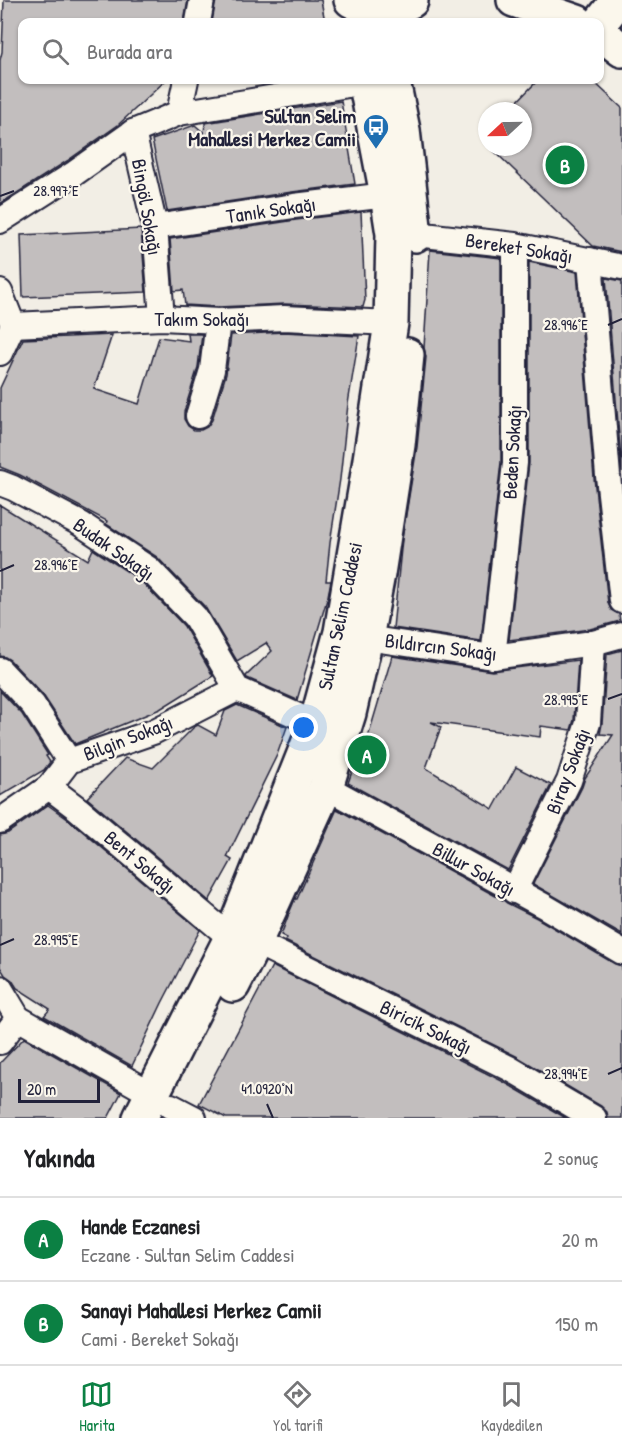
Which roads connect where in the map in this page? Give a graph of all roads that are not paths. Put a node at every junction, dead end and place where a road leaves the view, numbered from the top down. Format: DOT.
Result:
graph roads {
  1 [pos="202,0"];
  2 [pos="350,0"];
  3 [pos="514,0"];
  4 [pos="618,0"];
  5 [pos="410,8"];
  6 [pos="199,18"];
  7 [pos="353,18"];
  8 [pos="566,18"];
  9 [pos="604,18"];
  10 [pos="604,36"];
  11 [pos="622,50"];
  12 [pos="185,84"];
  13 [pos="351,84"];
  14 [pos="375,84"];
  15 [pos="388,84"];
  16 [pos="179,113"];
  17 [pos="133,132"];
  18 [pos="387,195"];
  19 [pos="0,221"];
  20 [pos="155,227"];
  21 [pos="404,234"];
  22 [pos="515,245"];
  23 [pos="590,260"];
  24 [pos="622,267"];
  25 [pos="0,292"];
  26 [pos="162,318"];
  27 [pos="218,321"];
  28 [pos="391,323"];
  29 [pos="14,325"];
  30 [pos="0,353"];
  31 [pos="198,416"];
  32 [pos="0,483"];
  33 [pos="622,601"];
  34 [pos="622,634"];
  35 [pos="353,635"];
  36 [pos="593,643"];
  37 [pos="493,657"];
  38 [pos="0,670"];
  39 [pos="237,689"];
  40 [pos="316,724"];
  41 [pos="69,761"];
  42 [pos="48,787"];
  43 [pos="326,787"];
  44 [pos="0,821"];
  45 [pos="514,891"];
  46 [pos="243,940"];
  47 [pos="622,952"];
  48 [pos="0,988"];
  49 [pos="18,1018"];
  50 [pos="0,1042"];
  51 [pos="165,1111"];
  52 [pos="594,1118"];
  1 -- 6 [label="street"];
  2 -- 5 [label="main road"];
  2 -- 7 [label="main road"];
  3 -- 8 [label="main road"];
  4 -- 9 [label="main road"];
  10 -- 11 [label="main road"];
  12 -- 16 [label="street"];
  13 -- 16 [label="street"];
  14 -- 18 [label="main road, Sultan Selim Caddesi"];
  15 -- 21 [label="main road, Sultan Selim Caddesi"];
  16 -- 17 [label="street"];
  17 -- 19 [label="street"];
  17 -- 20 [label="street, Bingöl Sokağı"];
  18 -- 20 [label="street, Tanık Sokağı"];
  18 -- 21 [label="main road, Sultan Selim Caddesi"];
  20 -- 26 [label="street, Bingöl Sokağı"];
  21 -- 22 [label="street, Bereket Sokağı"];
  21 -- 28 [label="main road, Sultan Selim Caddesi"];
  21 -- 35 [label="main road, Sultan Selim Caddesi"];
  22 -- 23 [label="street, Bereket Sokağı"];
  22 -- 37 [label="street, Beden Sokağı"];
  23 -- 24 [label="street, Bereket Sokağı"];
  23 -- 33 [label="street"];
  25 -- 29 [label="street"];
  26 -- 27 [label="street, Takım Sokağı"];
  26 -- 29 [label="street, Takım Sokağı"];
  27 -- 28 [label="street, Takım Sokağı"];
  27 -- 31 [label="street"];
  28 -- 35 [label="main road, Sultan Selim Caddesi"];
  29 -- 30 [label="street"];
  32 -- 39 [label="street, Budak Sokağı"];
  34 -- 36 [label="street, Bıldırcın Sokağı"];
  35 -- 37 [label="street, Bıldırcın Sokağı"];
  35 -- 40 [label="main road, Sultan Selim Caddesi"];
  35 -- 43 [label="main road, Sultan Selim Caddesi"];
  36 -- 37 [label="street, Bıldırcın Sokağı"];
  36 -- 45 [label="street, Biray Sokağı"];
  38 -- 41 [label="street"];
  39 -- 40 [label="street"];
  39 -- 41 [label="street, Bilgin Sokağı"];
  40 -- 46 [label="main road, Sultan Selim Caddesi"];
  41 -- 42 [label="street, Bilgin Sokağı"];
  42 -- 44 [label="street, Bilgin Sokağı"];
  42 -- 46 [label="street, Bent Sokağı"];
  43 -- 45 [label="street, Billur Sokağı"];
  43 -- 46 [label="main road, Sultan Selim Caddesi"];
  45 -- 47 [label="street, Billur Sokağı"];
  46 -- 51 [label="main road, Sultan Selim Caddesi"];
  46 -- 52 [label="street, Biricik Sokağı"];
  48 -- 49 [label="street"];
  49 -- 50 [label="street"];
  49 -- 51 [label="street"];
}
